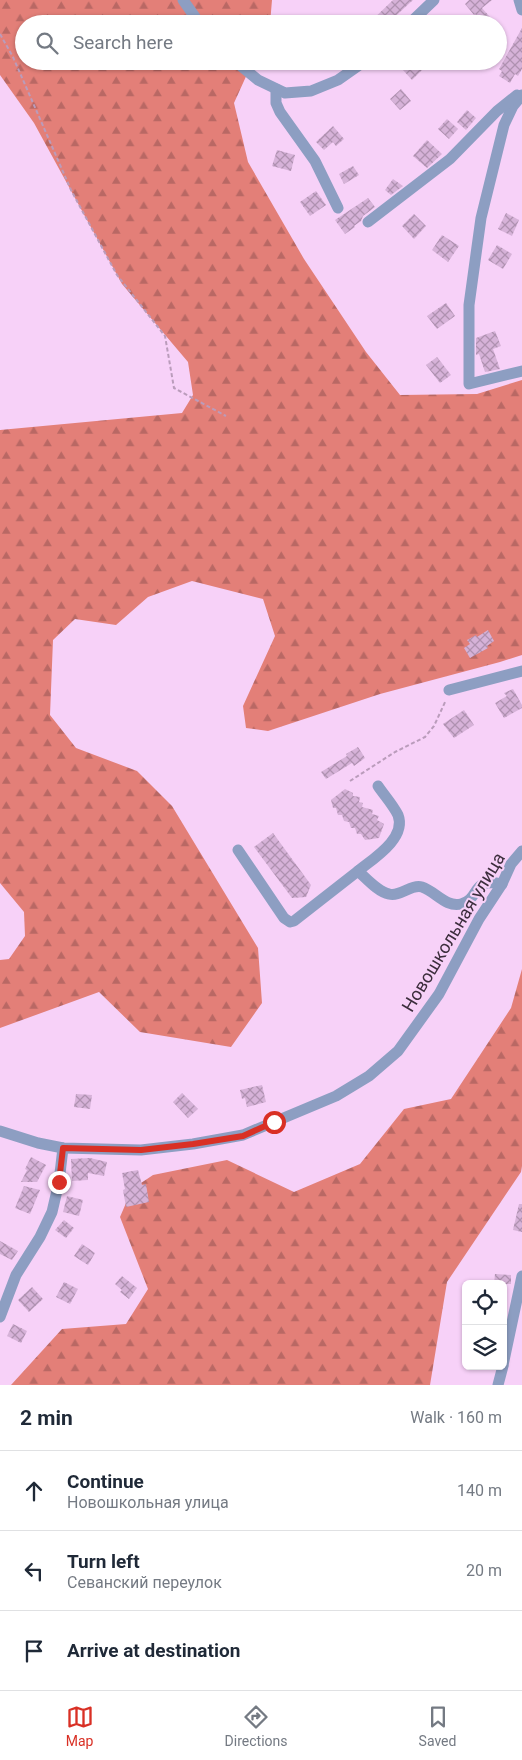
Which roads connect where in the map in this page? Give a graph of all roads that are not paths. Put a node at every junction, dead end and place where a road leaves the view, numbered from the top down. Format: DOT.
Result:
graph roads {
  1 [pos="182,0"];
  2 [pos="434,0"];
  3 [pos="519,0"];
  4 [pos="522,10"];
  5 [pos="193,15"];
  6 [pos="418,15"];
  7 [pos="246,70"];
  8 [pos="352,70"];
  9 [pos="276,89"];
  10 [pos="522,91"];
  11 [pos="522,95"];
  12 [pos="338,208"];
  13 [pos="368,222"];
  14 [pos="522,371"];
  15 [pos="522,671"];
  16 [pos="449,690"];
  17 [pos="378,786"];
  18 [pos="238,850"];
  19 [pos="522,851"];
  20 [pos="358,871"];
  21 [pos="502,884"];
  22 [pos="0,1131"];
  23 [pos="63,1148"];
  24 [pos="522,1276"];
  25 [pos="0,1317"];
  26 [pos="507,1346"];
  27 [pos="502,1370"];
  28 [pos="498,1385"];
  1 -- 5 [label="street"];
  2 -- 6 [label="street"];
  3 -- 4 [label="street"];
  7 -- 9 [label="street"];
  8 -- 9 [label="street"];
  9 -- 12 [label="street"];
  10 -- 13 [label="street"];
  11 -- 14 [label="street"];
  15 -- 16 [label="street"];
  17 -- 20 [label="street"];
  18 -- 20 [label="street"];
  19 -- 21 [label="street, Новошкольная улица"];
  20 -- 21 [label="street"];
  21 -- 23 [label="street, Новошкольная улица"];
  22 -- 23 [label="street, Новошкольная улица"];
  23 -- 25 [label="street"];
  24 -- 26 [label="street"];
  27 -- 28 [label="street"];
}
